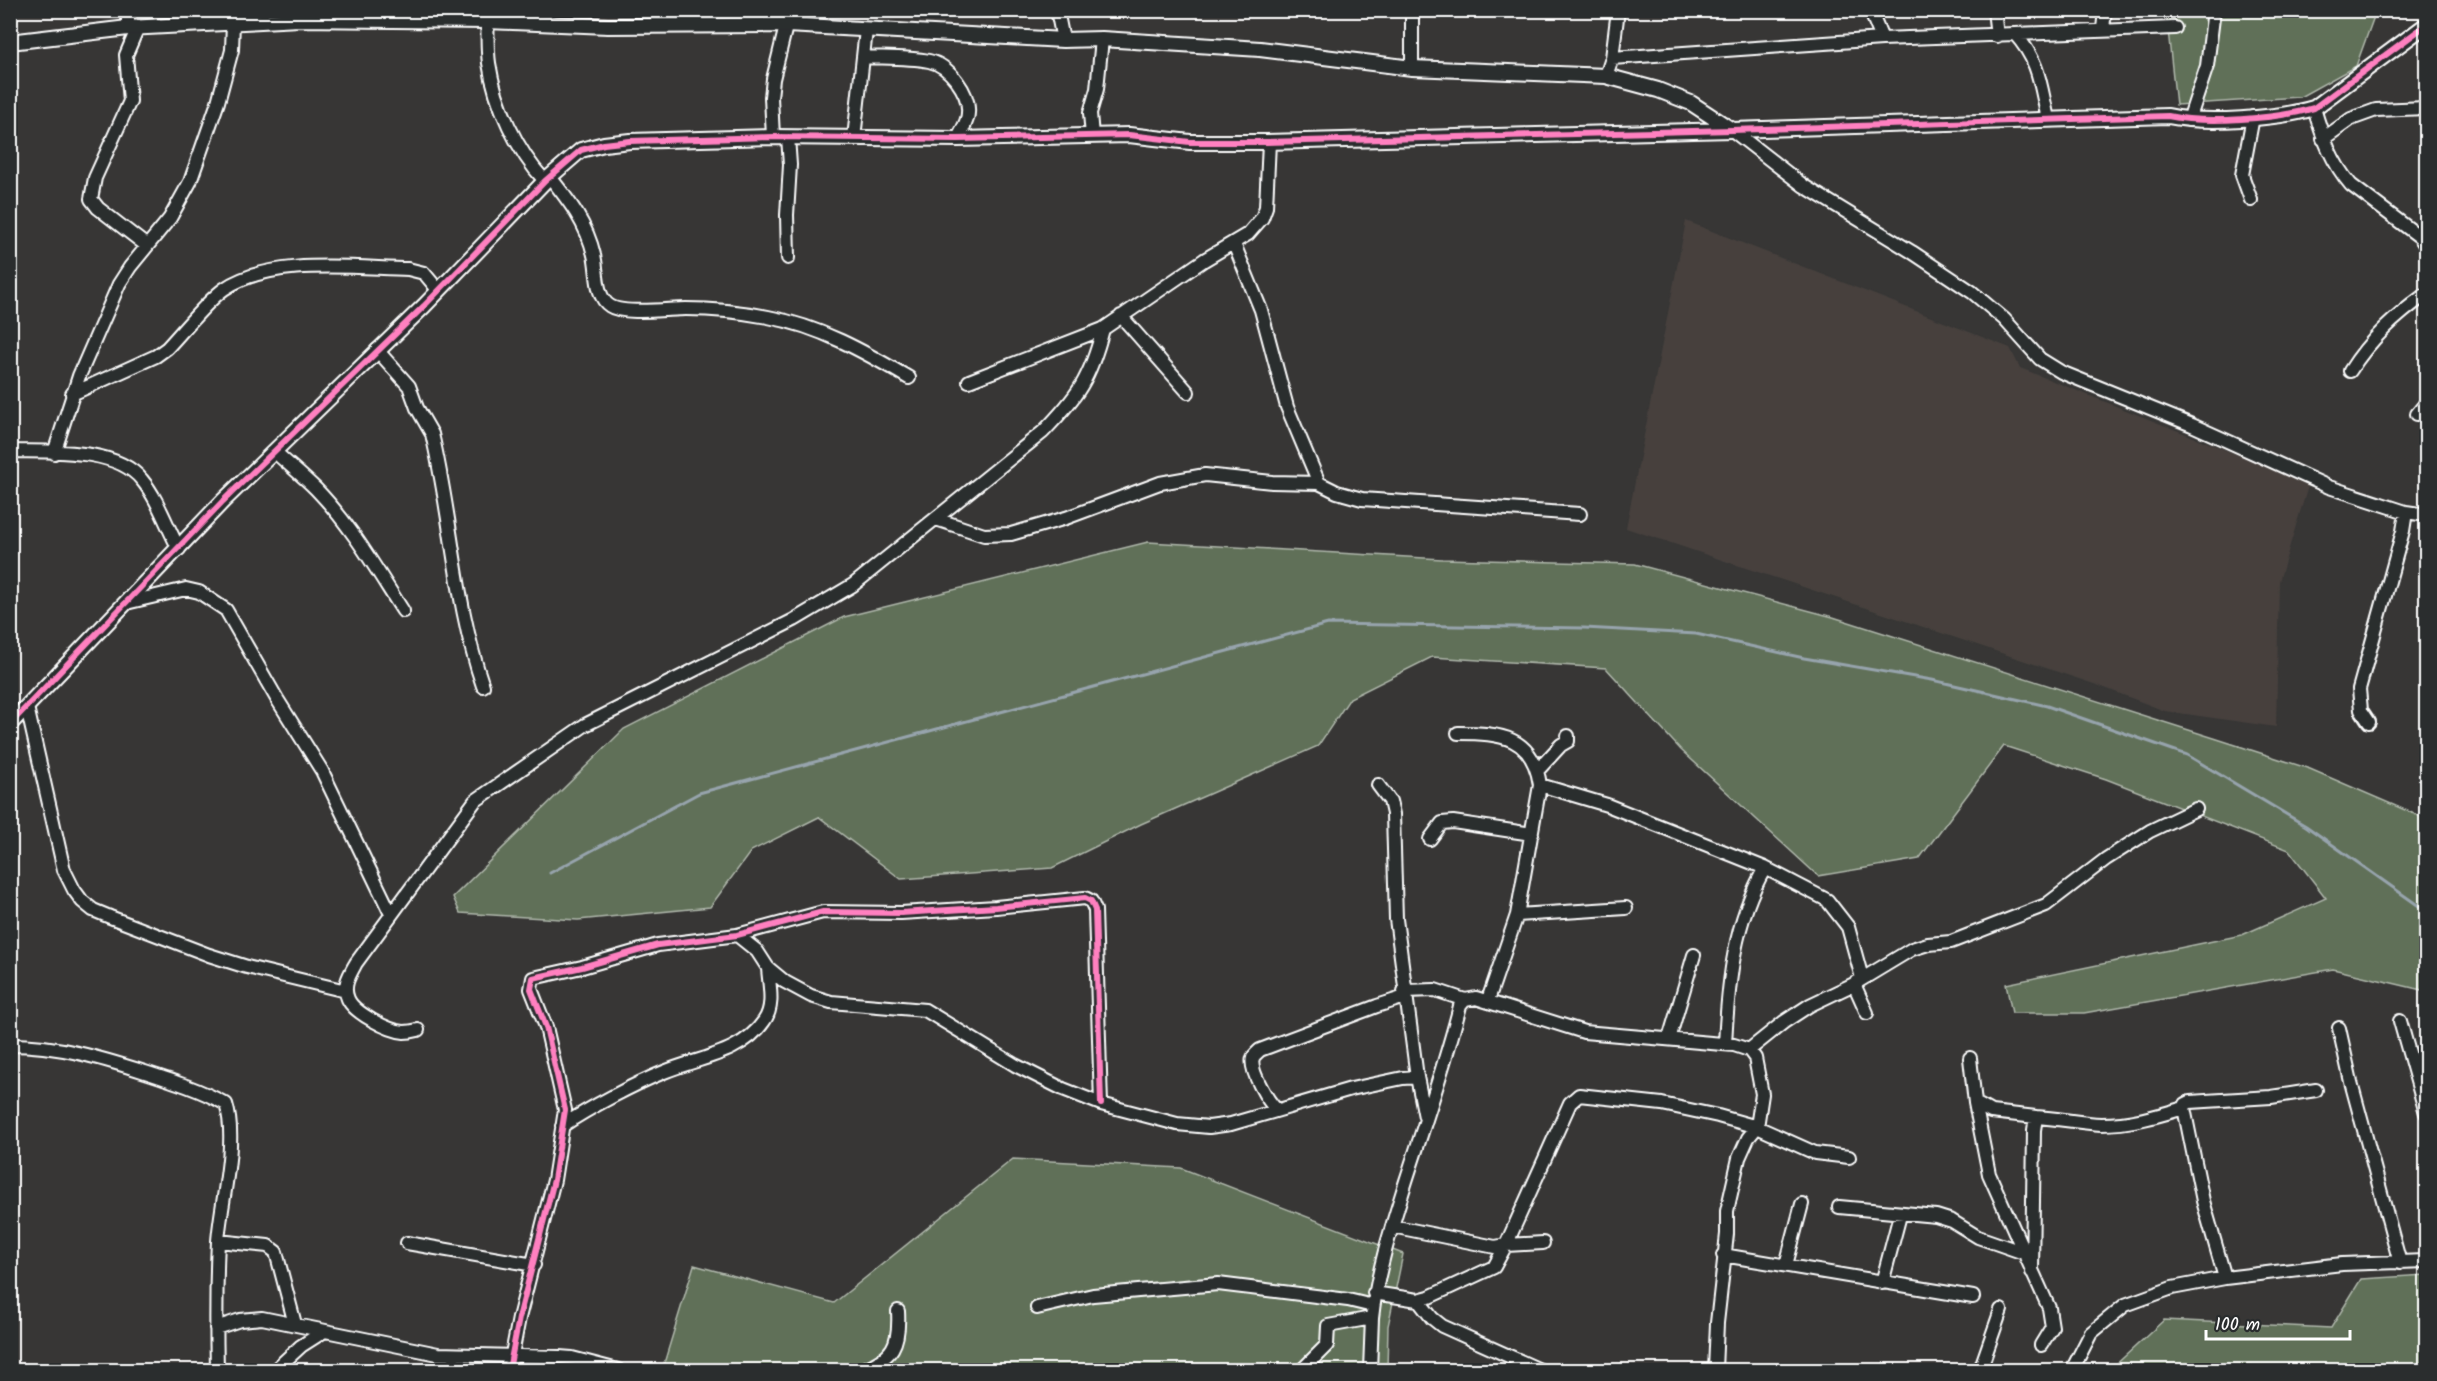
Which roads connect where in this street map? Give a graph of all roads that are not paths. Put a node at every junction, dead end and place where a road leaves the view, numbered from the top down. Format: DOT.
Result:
graph roads {
  1 [pos="128,10"];
  2 [pos="790,10"];
  3 [pos="1057,10"];
  4 [pos="1412,10"];
  5 [pos="1618,10"];
  6 [pos="1870,10"];
  7 [pos="1994,10"];
  8 [pos="2105,10"];
  9 [pos="2214,10"];
  10 [pos="250,16"];
  11 [pos="487,21"];
  12 [pos="233,22"];
  13 [pos="787,25"];
  14 [pos="2427,25"];
  15 [pos="133,27"];
  16 [pos="2175,28"];
  17 [pos="2103,29"];
  18 [pos="866,30"];
  19 [pos="2015,34"];
  20 [pos="1997,36"];
  21 [pos="1102,39"];
  22 [pos="1882,39"];
  23 [pos="1063,40"];
  24 [pos="10,42"];
  25 [pos="864,57"];
  26 [pos="1612,58"];
  27 [pos="1412,68"];
  28 [pos="1606,76"];
  29 [pos="2314,108"];
  30 [pos="2427,108"];
  31 [pos="2168,116"];
  32 [pos="2253,117"];
  33 [pos="2048,119"];
  34 [pos="2188,120"];
  35 [pos="1973,122"];
  36 [pos="1732,130"];
  37 [pos="1092,136"];
  38 [pos="773,137"];
  39 [pos="788,137"];
  40 [pos="854,138"];
  41 [pos="2323,138"];
  42 [pos="958,139"];
  43 [pos="1269,142"];
  44 [pos="547,179"];
  45 [pos="2251,200"];
  46 [pos="1234,244"];
  47 [pos="147,246"];
  48 [pos="2427,246"];
  49 [pos="788,258"];
  50 [pos="439,291"];
  51 [pos="2427,294"];
  52 [pos="1121,316"];
  53 [pos="1103,329"];
  54 [pos="377,350"];
  55 [pos="2350,371"];
  56 [pos="909,378"];
  57 [pos="969,381"];
  58 [pos="1188,392"];
  59 [pos="72,394"];
  60 [pos="2427,403"];
  61 [pos="2417,414"];
  62 [pos="10,451"];
  63 [pos="274,451"];
  64 [pos="54,453"];
  65 [pos="1319,483"];
  66 [pos="2406,512"];
  67 [pos="1580,514"];
  68 [pos="2427,515"];
  69 [pos="936,519"];
  70 [pos="179,549"];
  71 [pos="126,603"];
  72 [pos="404,611"];
  73 [pos="483,686"];
  74 [pos="27,707"];
  75 [pos="2369,722"];
  76 [pos="10,724"];
  77 [pos="1458,733"];
  78 [pos="1568,736"];
  79 [pos="1538,770"];
  80 [pos="1378,785"];
  81 [pos="1540,785"];
  82 [pos="2196,809"];
  83 [pos="1532,834"];
  84 [pos="1430,839"];
  85 [pos="1766,868"];
  86 [pos="1626,908"];
  87 [pos="391,914"];
  88 [pos="1517,915"];
  89 [pos="737,934"];
  90 [pos="1694,955"];
  91 [pos="768,968"];
  92 [pos="1858,981"];
  93 [pos="346,991"];
  94 [pos="1405,994"];
  95 [pos="1465,1000"];
  96 [pos="1488,1000"];
  97 [pos="1867,1013"];
  98 [pos="2400,1021"];
  99 [pos="2339,1028"];
  100 [pos="418,1030"];
  101 [pos="1669,1039"];
  102 [pos="1725,1044"];
  103 [pos="10,1045"];
  104 [pos="1749,1050"];
  105 [pos="1970,1058"];
  106 [pos="1417,1077"];
  107 [pos="2316,1090"];
  108 [pos="1975,1103"];
  109 [pos="1101,1104"];
  110 [pos="2184,1108"];
  111 [pos="1277,1110"];
  112 [pos="2427,1113"];
  113 [pos="2036,1117"];
  114 [pos="1426,1119"];
  115 [pos="562,1126"];
  116 [pos="1757,1127"];
  117 [pos="1849,1158"];
  118 [pos="1802,1204"];
  119 [pos="1839,1207"];
  120 [pos="1900,1215"];
  121 [pos="1392,1226"];
  122 [pos="218,1241"];
  123 [pos="407,1243"];
  124 [pos="1543,1243"];
  125 [pos="1506,1245"];
  126 [pos="2024,1253"];
  127 [pos="1723,1255"];
  128 [pos="2427,1260"];
  129 [pos="2400,1263"];
  130 [pos="534,1265"];
  131 [pos="1786,1265"];
  132 [pos="2032,1272"];
  133 [pos="2225,1278"];
  134 [pos="1882,1283"];
  135 [pos="1973,1297"];
  136 [pos="1418,1299"];
  137 [pos="1373,1306"];
  138 [pos="1036,1308"];
  139 [pos="2001,1310"];
  140 [pos="898,1311"];
  141 [pos="295,1324"];
  142 [pos="216,1328"];
  143 [pos="323,1332"];
  144 [pos="2041,1345"];
  145 [pos="512,1354"];
  146 [pos="217,1371"];
  147 [pos="275,1371"];
  148 [pos="509,1371"];
  149 [pos="618,1371"];
  150 [pos="862,1371"];
  151 [pos="1302,1371"];
  152 [pos="1370,1371"];
  153 [pos="1540,1371"];
  154 [pos="1715,1371"];
  155 [pos="1980,1371"];
  156 [pos="2072,1371"];
  1 -- 15 [label="street"];
  2 -- 13 [label="street"];
  3 -- 23 [label="street"];
  4 -- 27 [label="street"];
  5 -- 26 [label="street"];
  6 -- 22 [label="street"];
  7 -- 20 [label="street"];
  8 -- 17 [label="street"];
  9 -- 34 [label="street"];
  10 -- 11 [label="street"];
  10 -- 12 [label="street"];
  11 -- 13 [label="street"];
  11 -- 44 [label="street"];
  12 -- 15 [label="street"];
  12 -- 47 [label="street"];
  13 -- 18 [label="street"];
  13 -- 38 [label="street"];
  14 -- 29 [label="street"];
  15 -- 24 [label="street"];
  15 -- 47 [label="street"];
  16 -- 17 [label="street"];
  17 -- 19 [label="street"];
  18 -- 23 [label="street"];
  18 -- 25 [label="street"];
  19 -- 20 [label="street"];
  19 -- 33 [label="street"];
  20 -- 22 [label="street"];
  21 -- 23 [label="street"];
  21 -- 27 [label="street"];
  21 -- 37 [label="street"];
  22 -- 26 [label="street"];
  25 -- 40 [label="street"];
  25 -- 42 [label="street"];
  26 -- 28 [label="street"];
  27 -- 28 [label="street"];
  28 -- 36 [label="street"];
  29 -- 32 [label="street"];
  29 -- 41 [label="street"];
  30 -- 41 [label="street"];
  31 -- 33 [label="street"];
  31 -- 34 [label="street"];
  31 -- 35 [label="street"];
  32 -- 34 [label="street"];
  32 -- 45 [label="street"];
  33 -- 35 [label="street"];
  35 -- 36 [label="street"];
  36 -- 43 [label="street"];
  36 -- 66 [label="street"];
  37 -- 42 [label="street"];
  37 -- 43 [label="street"];
  38 -- 39 [label="street"];
  38 -- 44 [label="street"];
  39 -- 40 [label="street"];
  39 -- 49 [label="street"];
  40 -- 42 [label="street"];
  41 -- 48 [label="street"];
  43 -- 46 [label="street"];
  44 -- 50 [label="street"];
  44 -- 56 [label="street"];
  46 -- 52 [label="street"];
  46 -- 65 [label="street"];
  47 -- 59 [label="street"];
  50 -- 54 [label="street"];
  50 -- 59 [label="street"];
  51 -- 55 [label="street"];
  52 -- 53 [label="street"];
  52 -- 58 [label="street"];
  53 -- 57 [label="street"];
  53 -- 69 [label="street"];
  54 -- 63 [label="street"];
  54 -- 73 [label="street"];
  59 -- 64 [label="street"];
  60 -- 61 [label="street"];
  62 -- 64 [label="street"];
  63 -- 70 [label="street"];
  63 -- 72 [label="street"];
  64 -- 70 [label="street"];
  65 -- 67 [label="street"];
  65 -- 69 [label="street"];
  66 -- 68 [label="street"];
  66 -- 75 [label="street"];
  69 -- 87 [label="street"];
  70 -- 71 [label="street"];
  71 -- 74 [label="street"];
  71 -- 87 [label="street"];
  74 -- 76 [label="street"];
  74 -- 93 [label="street"];
  77 -- 79 [label="street"];
  78 -- 79 [label="street"];
  79 -- 81 [label="street"];
  80 -- 94 [label="street"];
  81 -- 83 [label="street"];
  81 -- 85 [label="street"];
  82 -- 92 [label="street"];
  83 -- 84 [label="street"];
  83 -- 88 [label="street"];
  85 -- 92 [label="street"];
  85 -- 102 [label="street"];
  86 -- 88 [label="street"];
  87 -- 93 [label="street"];
  88 -- 96 [label="street"];
  89 -- 91 [label="street"];
  89 -- 109 [label="street"];
  89 -- 115 [label="street"];
  90 -- 101 [label="street"];
  91 -- 109 [label="street"];
  91 -- 115 [label="street"];
  92 -- 97 [label="street"];
  92 -- 104 [label="street"];
  93 -- 100 [label="street"];
  94 -- 95 [label="street"];
  94 -- 106 [label="street"];
  94 -- 111 [label="street"];
  95 -- 96 [label="street"];
  95 -- 114 [label="street"];
  96 -- 101 [label="street"];
  98 -- 112 [label="street"];
  99 -- 129 [label="street"];
  101 -- 102 [label="street"];
  102 -- 104 [label="street"];
  103 -- 122 [label="street"];
  104 -- 116 [label="street"];
  105 -- 108 [label="street"];
  106 -- 111 [label="street"];
  106 -- 114 [label="street"];
  107 -- 110 [label="street"];
  108 -- 113 [label="street"];
  108 -- 126 [label="street"];
  109 -- 111 [label="street"];
  110 -- 113 [label="street"];
  110 -- 133 [label="street"];
  113 -- 132 [label="street"];
  114 -- 121 [label="street"];
  115 -- 130 [label="street"];
  116 -- 117 [label="street"];
  116 -- 125 [label="street"];
  116 -- 127 [label="street"];
  118 -- 131 [label="street"];
  119 -- 120 [label="street"];
  120 -- 126 [label="street"];
  120 -- 134 [label="street"];
  121 -- 125 [label="street"];
  121 -- 137 [label="street"];
  122 -- 141 [label="street"];
  122 -- 142 [label="street"];
  123 -- 130 [label="street"];
  124 -- 125 [label="street"];
  125 -- 136 [label="street"];
  126 -- 132 [label="street"];
  127 -- 131 [label="street"];
  127 -- 154 [label="street"];
  128 -- 129 [label="street"];
  129 -- 133 [label="street"];
  130 -- 145 [label="street"];
  131 -- 134 [label="street"];
  132 -- 144 [label="street"];
  133 -- 156 [label="street"];
  134 -- 135 [label="street"];
  136 -- 137 [label="street"];
  136 -- 153 [label="street"];
  137 -- 138 [label="street"];
  137 -- 151 [label="street"];
  137 -- 152 [label="street"];
  139 -- 155 [label="street"];
  140 -- 150 [label="street"];
  141 -- 142 [label="street"];
  141 -- 143 [label="street"];
  142 -- 146 [label="street"];
  143 -- 145 [label="street"];
  143 -- 147 [label="street"];
  145 -- 148 [label="street"];
  145 -- 149 [label="street"];
}
